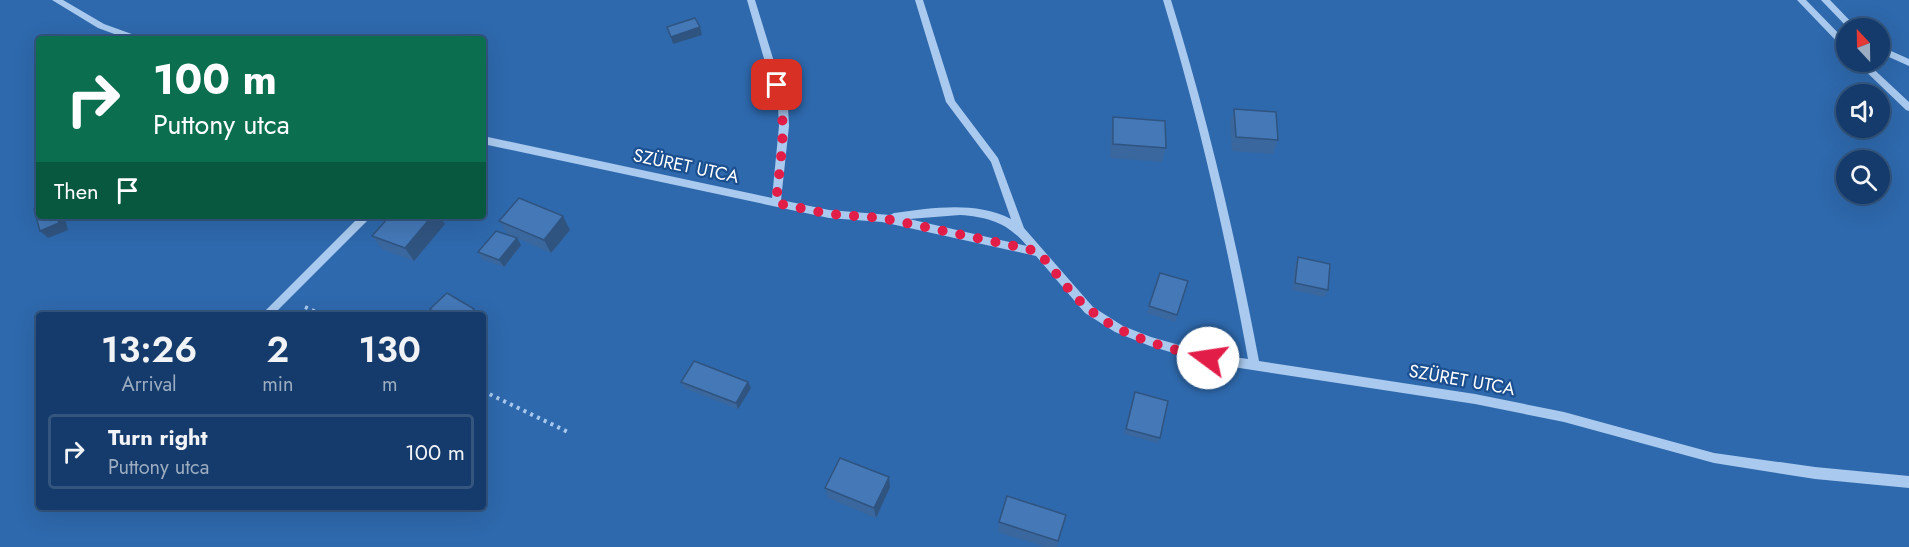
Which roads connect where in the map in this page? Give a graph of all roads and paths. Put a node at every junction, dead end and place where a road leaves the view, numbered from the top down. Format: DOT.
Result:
graph roads {
  1 [pos="56,0"];
  2 [pos="751,0"];
  3 [pos="919,0"];
  4 [pos="1167,0"];
  5 [pos="1801,0"];
  6 [pos="1825,0"];
  7 [pos="1843,18"];
  8 [pos="1836,29"];
  9 [pos="1832,30"];
  10 [pos="1836,35"];
  11 [pos="129,36"];
  12 [pos="1890,54"];
  13 [pos="1909,63"];
  14 [pos="1871,72"];
  15 [pos="1909,108"];
  16 [pos="486,141"];
  17 [pos="776,203"];
  18 [pos="882,218"];
  19 [pos="364,219"];
  20 [pos="1020,230"];
  21 [pos="1040,254"];
  22 [pos="269,312"];
  23 [pos="1254,364"];
  24 [pos="486,392"];
  25 [pos="570,433"];
  26 [pos="1909,482"];
  1 -- 11 [label="street"];
  2 -- 17 [label="street"];
  3 -- 20 [label="street, SZÜRET UTCA"];
  4 -- 23 [label="street"];
  5 -- 9 [label="street"];
  6 -- 7 [label="street"];
  8 -- 9 [label="street"];
  9 -- 10 [label="street"];
  12 -- 13 [label="street"];
  14 -- 15 [label="street"];
  16 -- 17 [label="street, SZÜRET UTCA"];
  17 -- 18 [label="street, SZÜRET UTCA"];
  18 -- 20 [label="street, SZÜRET UTCA"];
  18 -- 21 [label="street, SZÜRET UTCA"];
  19 -- 22 [label="street"];
  20 -- 21 [label="street, SZÜRET UTCA"];
  21 -- 23 [label="street, SZÜRET UTCA"];
  23 -- 26 [label="street, SZÜRET UTCA"];
  24 -- 25 [label="path"];
}
